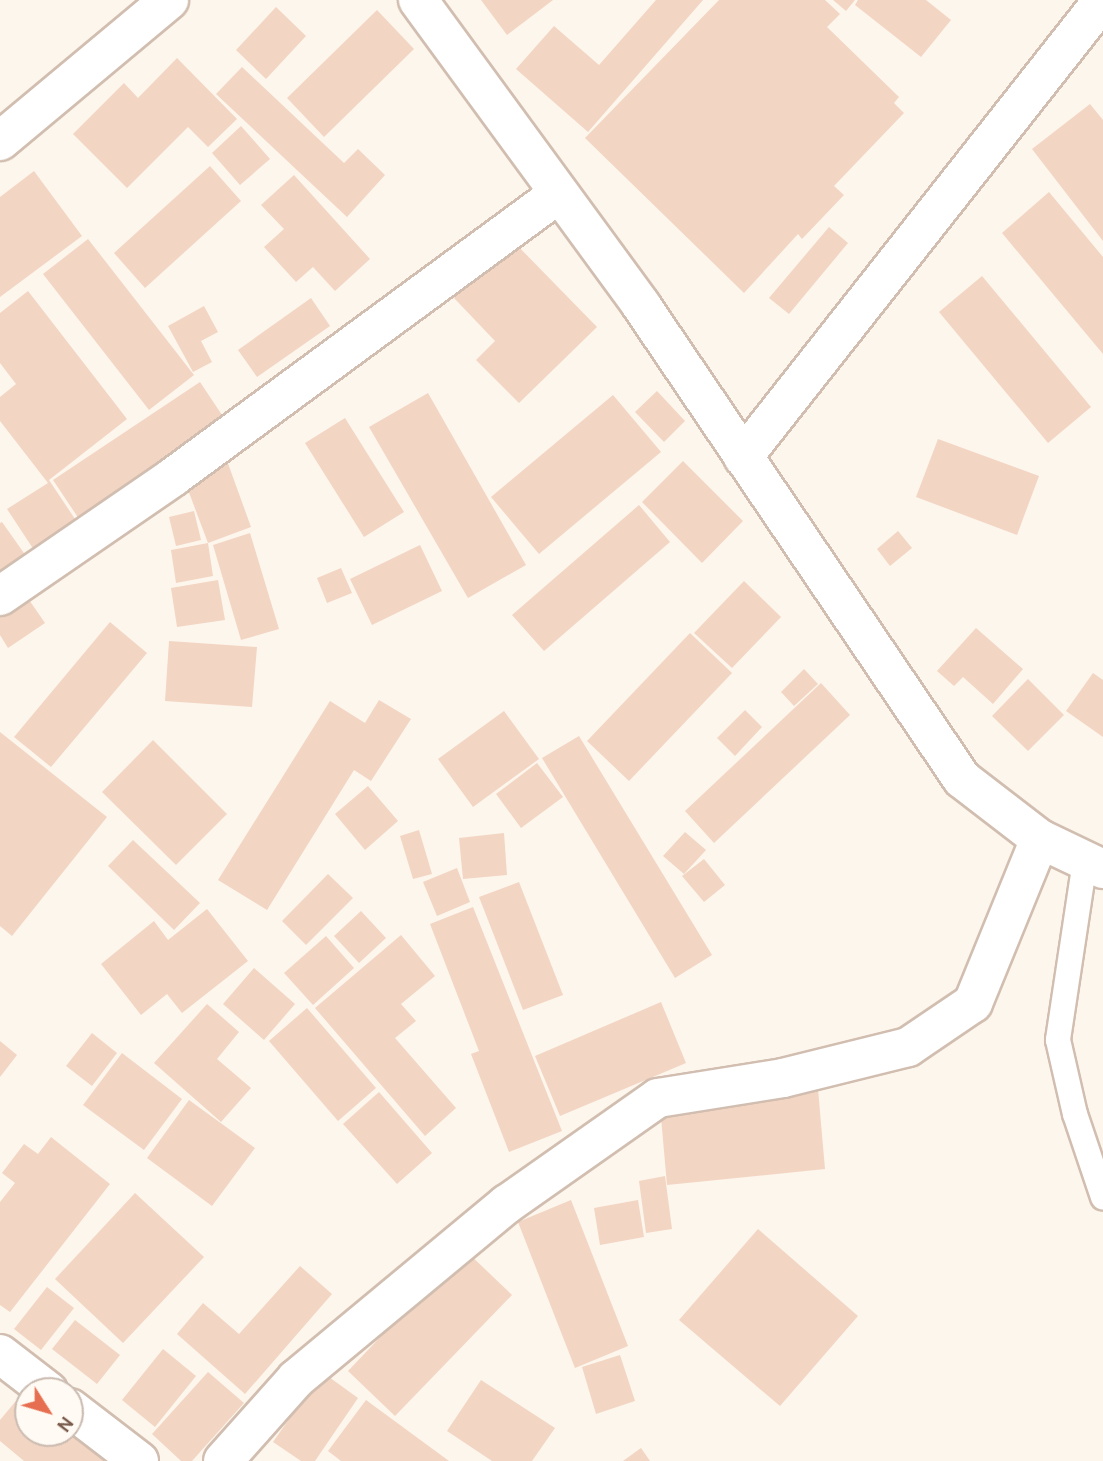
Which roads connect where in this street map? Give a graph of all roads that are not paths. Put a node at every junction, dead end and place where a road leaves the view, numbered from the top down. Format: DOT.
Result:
graph roads {
  1 [pos="169,0"];
  2 [pos="418,0"];
  3 [pos="1103,0"];
  4 [pos="0,141"];
  5 [pos="557,195"];
  6 [pos="743,457"];
  7 [pos="0,596"];
  8 [pos="1040,839"];
  9 [pos="1094,865"];
  10 [pos="1103,1197"];
  11 [pos="0,1354"];
  12 [pos="30,1377"];
  13 [pos="84,1419"];
  14 [pos="139,1461"];
  15 [pos="223,1461"];
  1 -- 4 [label="street"];
  2 -- 5 [label="street"];
  3 -- 6 [label="street"];
  5 -- 6 [label="street"];
  5 -- 7 [label="street"];
  6 -- 8 [label="street"];
  8 -- 9 [label="street"];
  8 -- 15 [label="street"];
  9 -- 10 [label="lane"];
  11 -- 12 [label="street"];
  13 -- 14 [label="street"];
}
